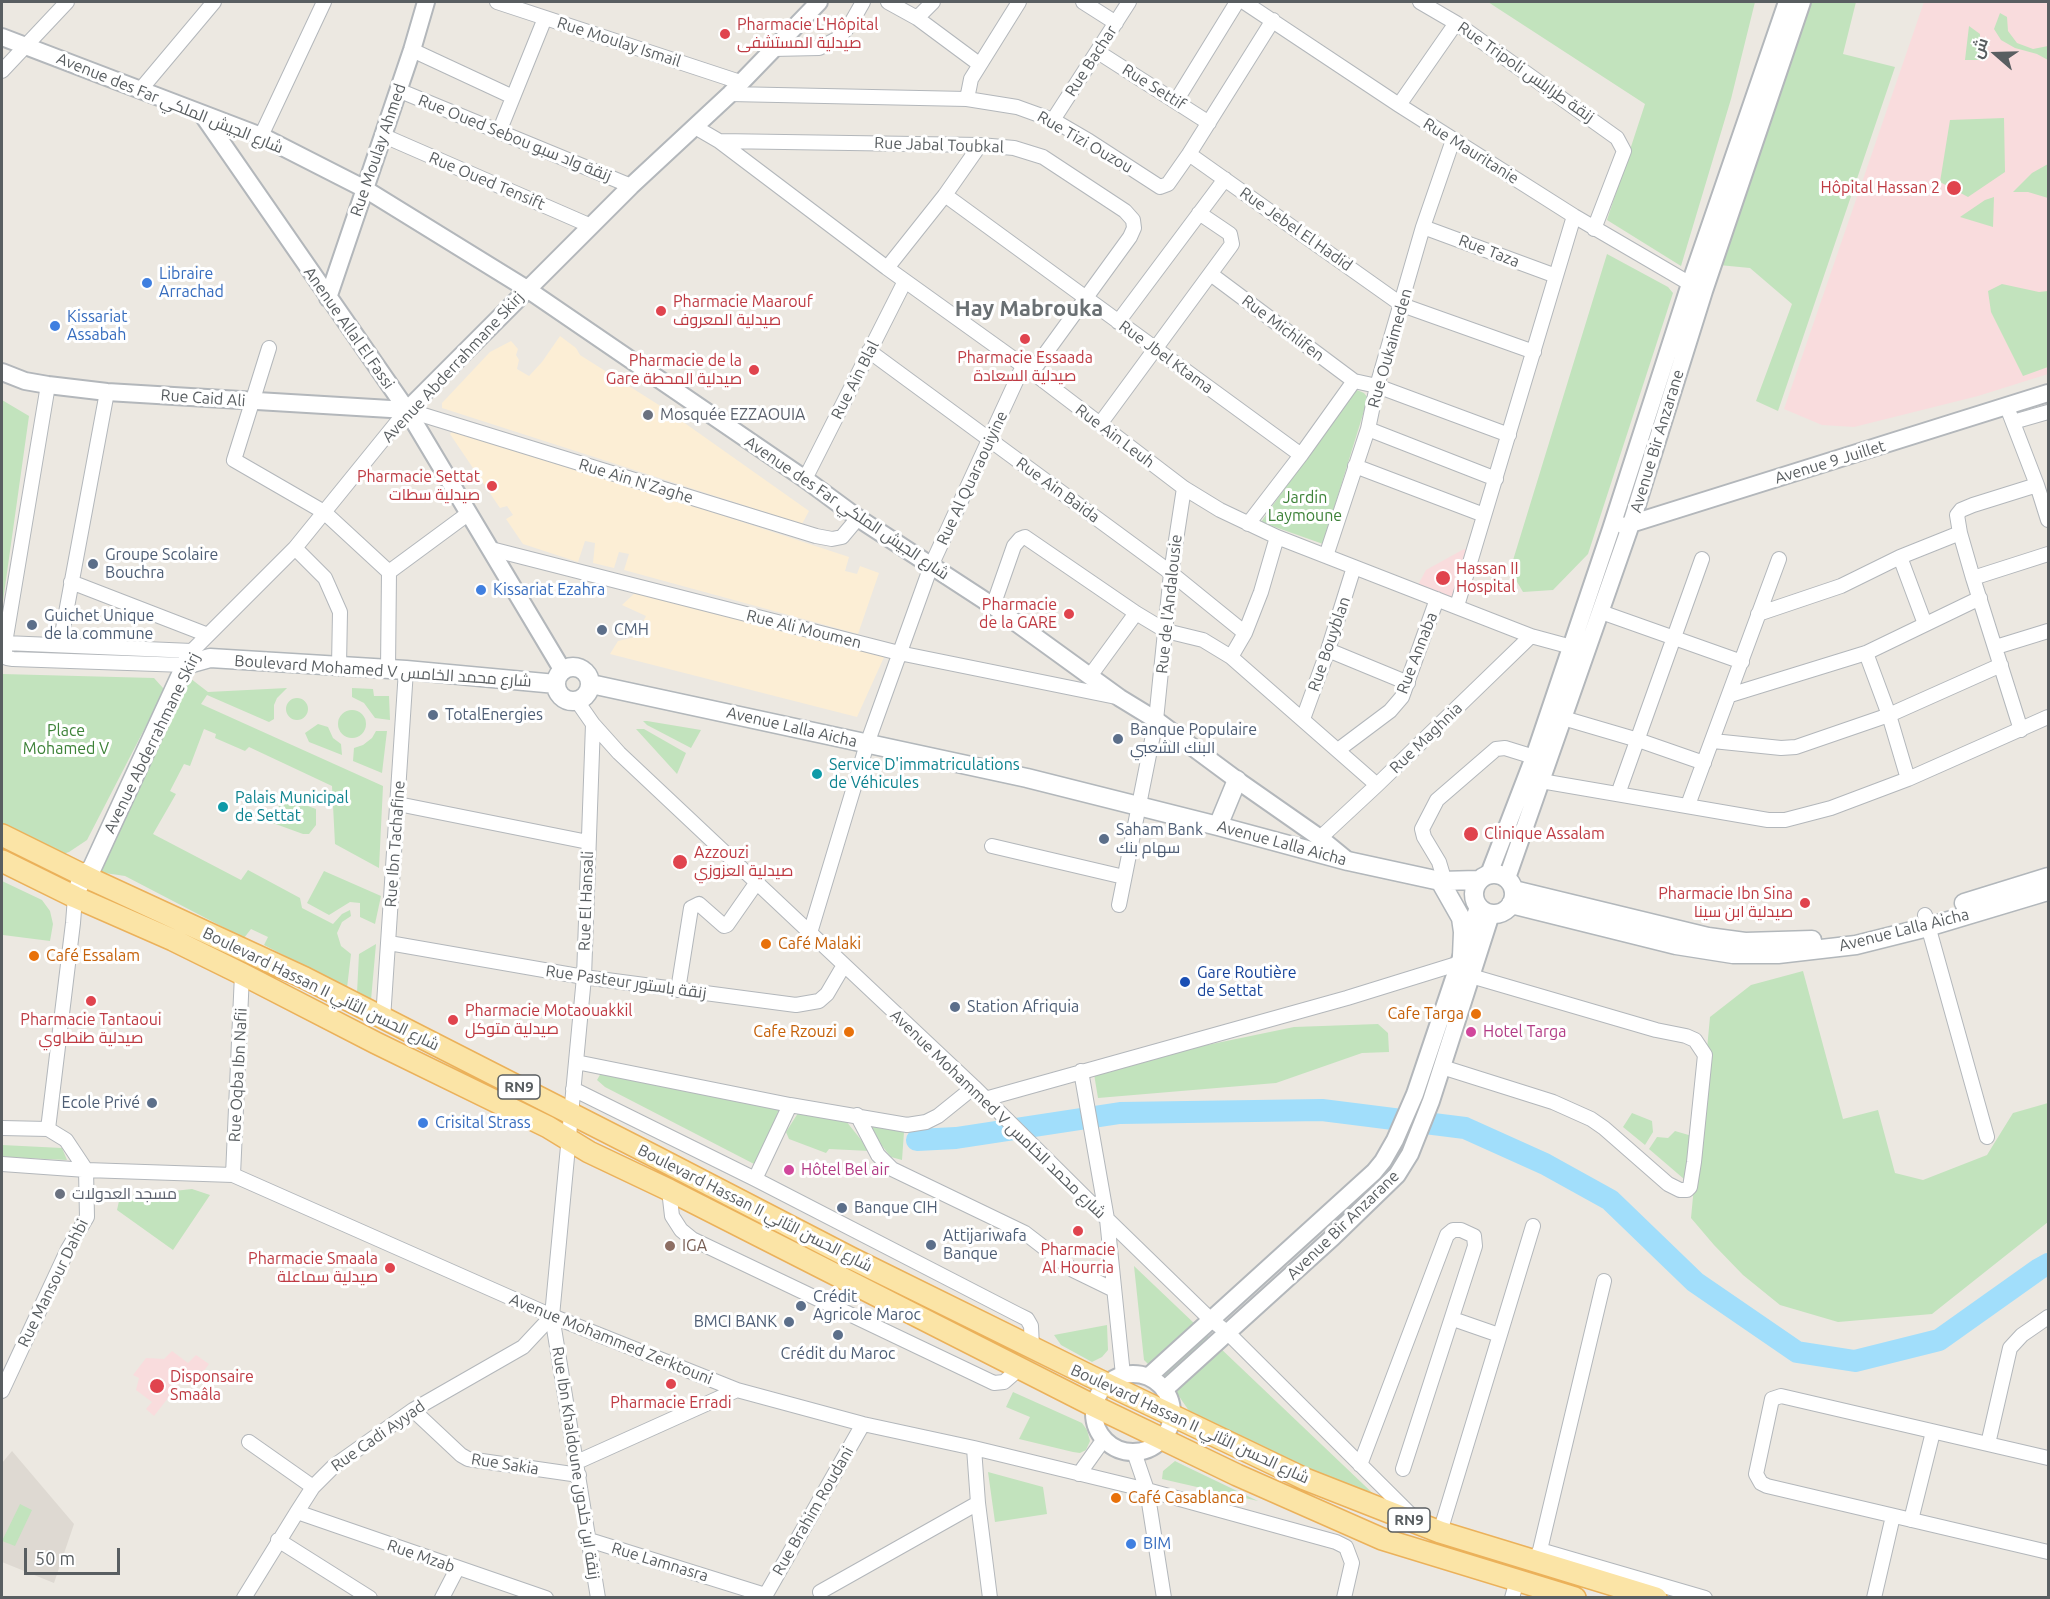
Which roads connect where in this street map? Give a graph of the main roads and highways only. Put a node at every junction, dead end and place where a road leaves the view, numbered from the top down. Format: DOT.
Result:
graph roads {
  1 [pos="189,658"];
  2 [pos="560,678"];
  3 [pos="591,684"];
  4 [pos="1237,780"];
  5 [pos="1218,826"];
  6 [pos="2,835"];
  7 [pos="2,861"];
  8 [pos="90,875"];
  9 [pos="2049,877"];
  10 [pos="1444,881"];
  11 [pos="2049,891"];
  12 [pos="80,899"];
  13 [pos="1927,921"];
  14 [pos="1464,965"];
  15 [pos="1514,1589"];
  16 [pos="1575,1598"];
  17 [pos="1656,1598"];
  1 -- 2 [label="main road, Boulevard Mohamed V شارع محمد الخامس"];
  1 -- 8 [label="main road, Avenue Abderrahmane Skirj"];
  2 -- 3 [label="main road"];
  2 -- 3 [label="main road"];
  3 -- 5 [label="main road, Avenue Lalla Aicha"];
  4 -- 5 [label="main road"];
  5 -- 10 [label="main road, Avenue Lalla Aicha"];
  6 -- 8 [label="main road, Boulevard Hassan II شارع الحسن الثاني / RN9"];
  7 -- 12 [label="main road, Boulevard Hassan II شارع الحسن الثاني / RN9"];
  8 -- 12 [label="main road, Avenue Abderrahmane Skirj"];
  8 -- 17 [label="main road, Boulevard Hassan II شارع الحسن الثاني / RN9"];
  9 -- 13 [label="main road, Avenue Lalla Aicha"];
  10 -- 13 [label="main road, Avenue Lalla Aicha"];
  10 -- 14 [label="main road"];
  11 -- 13 [label="main road, Avenue Lalla Aicha"];
  12 -- 15 [label="main road, Boulevard Hassan II شارع الحسن الثاني / RN9"];
  15 -- 16 [label="main road, Boulevard Hassan II شارع الحسن الثاني / RN9"];
}
